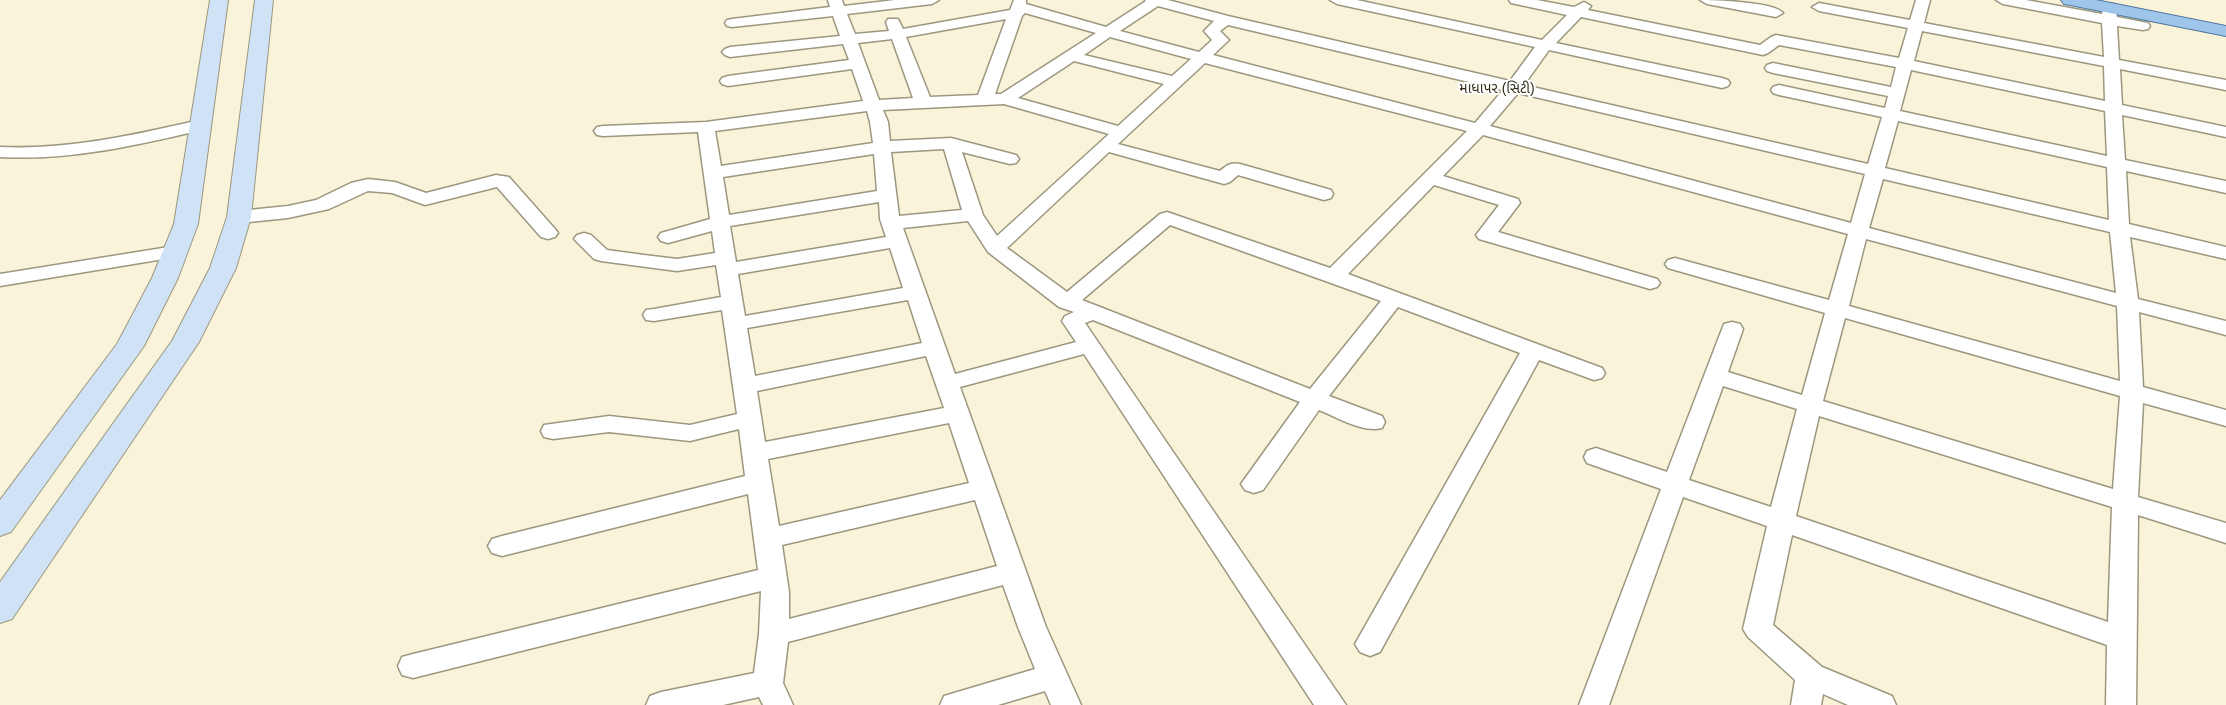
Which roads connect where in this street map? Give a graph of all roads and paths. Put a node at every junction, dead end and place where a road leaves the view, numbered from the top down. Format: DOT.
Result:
graph roads {
  1 [pos="219,0"];
  2 [pos="264,0"];
  3 [pos="932,0"];
  4 [pos="1337,0"];
  5 [pos="1516,0"];
  6 [pos="1589,0"];
  7 [pos="1707,0"];
  8 [pos="1923,0"];
  9 [pos="2003,0"];
  10 [pos="2070,0"];
  11 [pos="1154,1"];
  12 [pos="836,5"];
  13 [pos="885,5"];
  14 [pos="1019,6"];
  15 [pos="1819,7"];
  16 [pos="2107,9"];
  17 [pos="1776,13"];
  18 [pos="1577,14"];
  19 [pos="1225,20"];
  20 [pos="732,23"];
  21 [pos="2226,24"];
  22 [pos="1916,26"];
  23 [pos="2143,26"];
  24 [pos="2226,31"];
  25 [pos="1107,33"];
  26 [pos="899,34"];
  27 [pos="848,39"];
  28 [pos="1544,46"];
  29 [pos="730,52"];
  30 [pos="1071,56"];
  31 [pos="1202,57"];
  32 [pos="2112,63"];
  33 [pos="857,64"];
  34 [pos="1905,64"];
  35 [pos="1773,68"];
  36 [pos="728,81"];
  37 [pos="1175,82"];
  38 [pos="1722,83"];
  39 [pos="2226,85"];
  40 [pos="1515,86"];
  41 [pos="1778,90"];
  42 [pos="985,100"];
  43 [pos="1005,100"];
  44 [pos="923,102"];
  45 [pos="1894,104"];
  46 [pos="873,106"];
  47 [pos="2113,109"];
  48 [pos="200,125"];
  49 [pos="706,127"];
  50 [pos="1479,129"];
  51 [pos="603,131"];
  52 [pos="1121,132"];
  53 [pos="2226,132"];
  54 [pos="950,143"];
  55 [pos="1106,146"];
  56 [pos="882,147"];
  57 [pos="0,152"];
  58 [pos="1010,159"];
  59 [pos="2116,162"];
  60 [pos="1876,170"];
  61 [pos="713,173"];
  62 [pos="1431,178"];
  63 [pos="2226,187"];
  64 [pos="1324,194"];
  65 [pos="888,195"];
  66 [pos="973,215"];
  67 [pos="239,217"];
  68 [pos="720,222"];
  69 [pos="2119,227"];
  70 [pos="895,232"];
  71 [pos="1859,232"];
  72 [pos="548,234"];
  73 [pos="668,237"];
  74 [pos="584,239"];
  75 [pos="995,248"];
  76 [pos="175,252"];
  77 [pos="2226,253"];
  78 [pos="726,263"];
  79 [pos="1675,264"];
  80 [pos="1334,276"];
  81 [pos="0,280"];
  82 [pos="1650,284"];
  83 [pos="916,292"];
  84 [pos="1394,298"];
  85 [pos="1067,302"];
  86 [pos="2128,302"];
  87 [pos="1837,309"];
  88 [pos="1092,312"];
  89 [pos="734,313"];
  90 [pos="654,315"];
  91 [pos="2226,328"];
  92 [pos="1732,330"];
  93 [pos="1090,345"];
  94 [pos="935,347"];
  95 [pos="1533,350"];
  96 [pos="1594,373"];
  97 [pos="1715,376"];
  98 [pos="948,383"];
  99 [pos="744,386"];
  100 [pos="2132,392"];
  101 [pos="1314,399"];
  102 [pos="1810,406"];
  103 [pos="958,414"];
  104 [pos="2226,418"];
  105 [pos="749,419"];
  106 [pos="1373,422"];
  107 [pos="553,431"];
  108 [pos="754,453"];
  109 [pos="1596,458"];
  110 [pos="758,482"];
  111 [pos="1254,484"];
  112 [pos="1674,485"];
  113 [pos="985,489"];
  114 [pos="2125,502"];
  115 [pos="1781,521"];
  116 [pos="0,524"];
  117 [pos="2226,533"];
  118 [pos="767,540"];
  119 [pos="502,546"];
  120 [pos="1013,572"];
  121 [pos="773,577"];
  122 [pos="0,609"];
  123 [pos="774,634"];
  124 [pos="2122,638"];
  125 [pos="1370,644"];
  126 [pos="413,666"];
  127 [pos="1053,676"];
  128 [pos="1809,691"];
  129 [pos="773,694"];
  130 [pos="661,705"];
  131 [pos="955,705"];
  132 [pos="1066,705"];
  133 [pos="1331,705"];
  134 [pos="1594,705"];
  135 [pos="1881,705"];
  136 [pos="2121,705"];
  1 -- 48 [label="main road"];
  2 -- 67 [label="main road"];
  3 -- 13 [label="street"];
  4 -- 28 [label="street"];
  5 -- 18 [label="street"];
  6 -- 18 [label="street"];
  7 -- 17 [label="street"];
  8 -- 22 [label="street"];
  9 -- 16 [label="street"];
  10 -- 16 [label="main road"];
  11 -- 19 [label="street"];
  11 -- 25 [label="street"];
  12 -- 13 [label="street"];
  12 -- 20 [label="street"];
  12 -- 27 [label="street"];
  13 -- 26 [label="street"];
  14 -- 25 [label="street"];
  14 -- 26 [label="street"];
  14 -- 42 [label="street"];
  15 -- 22 [label="street"];
  16 -- 21 [label="main road"];
  16 -- 23 [label="street"];
  16 -- 24 [label="main road"];
  16 -- 32 [label="street"];
  18 -- 28 [label="street"];
  18 -- 34 [label="street"];
  19 -- 31 [label="street"];
  19 -- 40 [label="street"];
  22 -- 32 [label="street"];
  22 -- 34 [label="street"];
  25 -- 30 [label="street"];
  25 -- 31 [label="street"];
  26 -- 27 [label="street"];
  26 -- 44 [label="street"];
  27 -- 29 [label="street"];
  27 -- 33 [label="street"];
  28 -- 38 [label="street"];
  28 -- 40 [label="street"];
  30 -- 37 [label="street"];
  30 -- 43 [label="street"];
  31 -- 37 [label="street"];
  31 -- 50 [label="street"];
  32 -- 39 [label="street"];
  32 -- 47 [label="street"];
  33 -- 36 [label="street"];
  33 -- 46 [label="street"];
  34 -- 45 [label="street"];
  34 -- 47 [label="street"];
  35 -- 45 [label="street"];
  37 -- 52 [label="street"];
  40 -- 50 [label="street"];
  40 -- 60 [label="street"];
  41 -- 45 [label="street"];
  42 -- 43 [label="street"];
  42 -- 44 [label="street"];
  43 -- 52 [label="street"];
  44 -- 46 [label="street"];
  45 -- 59 [label="street"];
  45 -- 60 [label="street"];
  46 -- 49 [label="street"];
  46 -- 56 [label="street"];
  47 -- 53 [label="street"];
  47 -- 59 [label="street"];
  48 -- 57 [label="street"];
  48 -- 76 [label="main road"];
  49 -- 51 [label="street"];
  49 -- 61 [label="street"];
  50 -- 62 [label="street"];
  50 -- 71 [label="street"];
  52 -- 55 [label="street"];
  54 -- 56 [label="street"];
  54 -- 58 [label="street"];
  54 -- 66 [label="street"];
  55 -- 64 [label="street"];
  55 -- 75 [label="street"];
  56 -- 61 [label="street"];
  56 -- 65 [label="street"];
  59 -- 63 [label="street"];
  59 -- 69 [label="street"];
  60 -- 69 [label="street"];
  60 -- 71 [label="street"];
  61 -- 68 [label="street"];
  62 -- 80 [label="street"];
  62 -- 82 [label="street"];
  65 -- 68 [label="street"];
  65 -- 70 [label="street"];
  66 -- 70 [label="street"];
  66 -- 75 [label="street"];
  67 -- 72 [label="street"];
  67 -- 122 [label="main road"];
  68 -- 73 [label="street"];
  68 -- 78 [label="street"];
  69 -- 77 [label="street"];
  69 -- 86 [label="street"];
  70 -- 78 [label="street"];
  70 -- 83 [label="street"];
  71 -- 86 [label="street"];
  71 -- 87 [label="street"];
  74 -- 78 [label="street"];
  75 -- 85 [label="street"];
  76 -- 81 [label="street"];
  76 -- 116 [label="main road"];
  78 -- 89 [label="street"];
  79 -- 87 [label="street"];
  80 -- 84 [label="street"];
  80 -- 85 [label="street"];
  83 -- 89 [label="street"];
  83 -- 94 [label="street"];
  84 -- 95 [label="street"];
  84 -- 101 [label="street"];
  85 -- 88 [label="street"];
  86 -- 91 [label="street"];
  86 -- 100 [label="street"];
  87 -- 100 [label="street"];
  87 -- 102 [label="street"];
  88 -- 93 [label="street"];
  88 -- 101 [label="street"];
  89 -- 90 [label="street"];
  89 -- 99 [label="street"];
  92 -- 97 [label="street"];
  93 -- 98 [label="street"];
  93 -- 133 [label="street"];
  94 -- 98 [label="street"];
  94 -- 99 [label="street"];
  95 -- 96 [label="street"];
  95 -- 125 [label="street"];
  97 -- 102 [label="street"];
  97 -- 112 [label="street"];
  98 -- 103 [label="street"];
  99 -- 105 [label="street"];
  100 -- 104 [label="street"];
  100 -- 114 [label="street"];
  101 -- 106 [label="street"];
  101 -- 111 [label="street"];
  102 -- 114 [label="street"];
  102 -- 115 [label="street"];
  103 -- 108 [label="street"];
  103 -- 113 [label="street"];
  105 -- 107 [label="street"];
  105 -- 108 [label="street"];
  108 -- 110 [label="street"];
  109 -- 112 [label="street"];
  110 -- 118 [label="street"];
  110 -- 119 [label="street"];
  112 -- 115 [label="street"];
  112 -- 134 [label="street"];
  113 -- 118 [label="street"];
  113 -- 120 [label="street"];
  114 -- 117 [label="street"];
  114 -- 124 [label="street"];
  115 -- 124 [label="street"];
  115 -- 128 [label="street"];
  118 -- 121 [label="street"];
  120 -- 123 [label="street"];
  120 -- 127 [label="street"];
  121 -- 123 [label="street"];
  121 -- 126 [label="street"];
  123 -- 129 [label="street"];
  124 -- 136 [label="street"];
  127 -- 131 [label="street"];
  127 -- 132 [label="street"];
  128 -- 135 [label="street"];
  129 -- 130 [label="street"];
}
